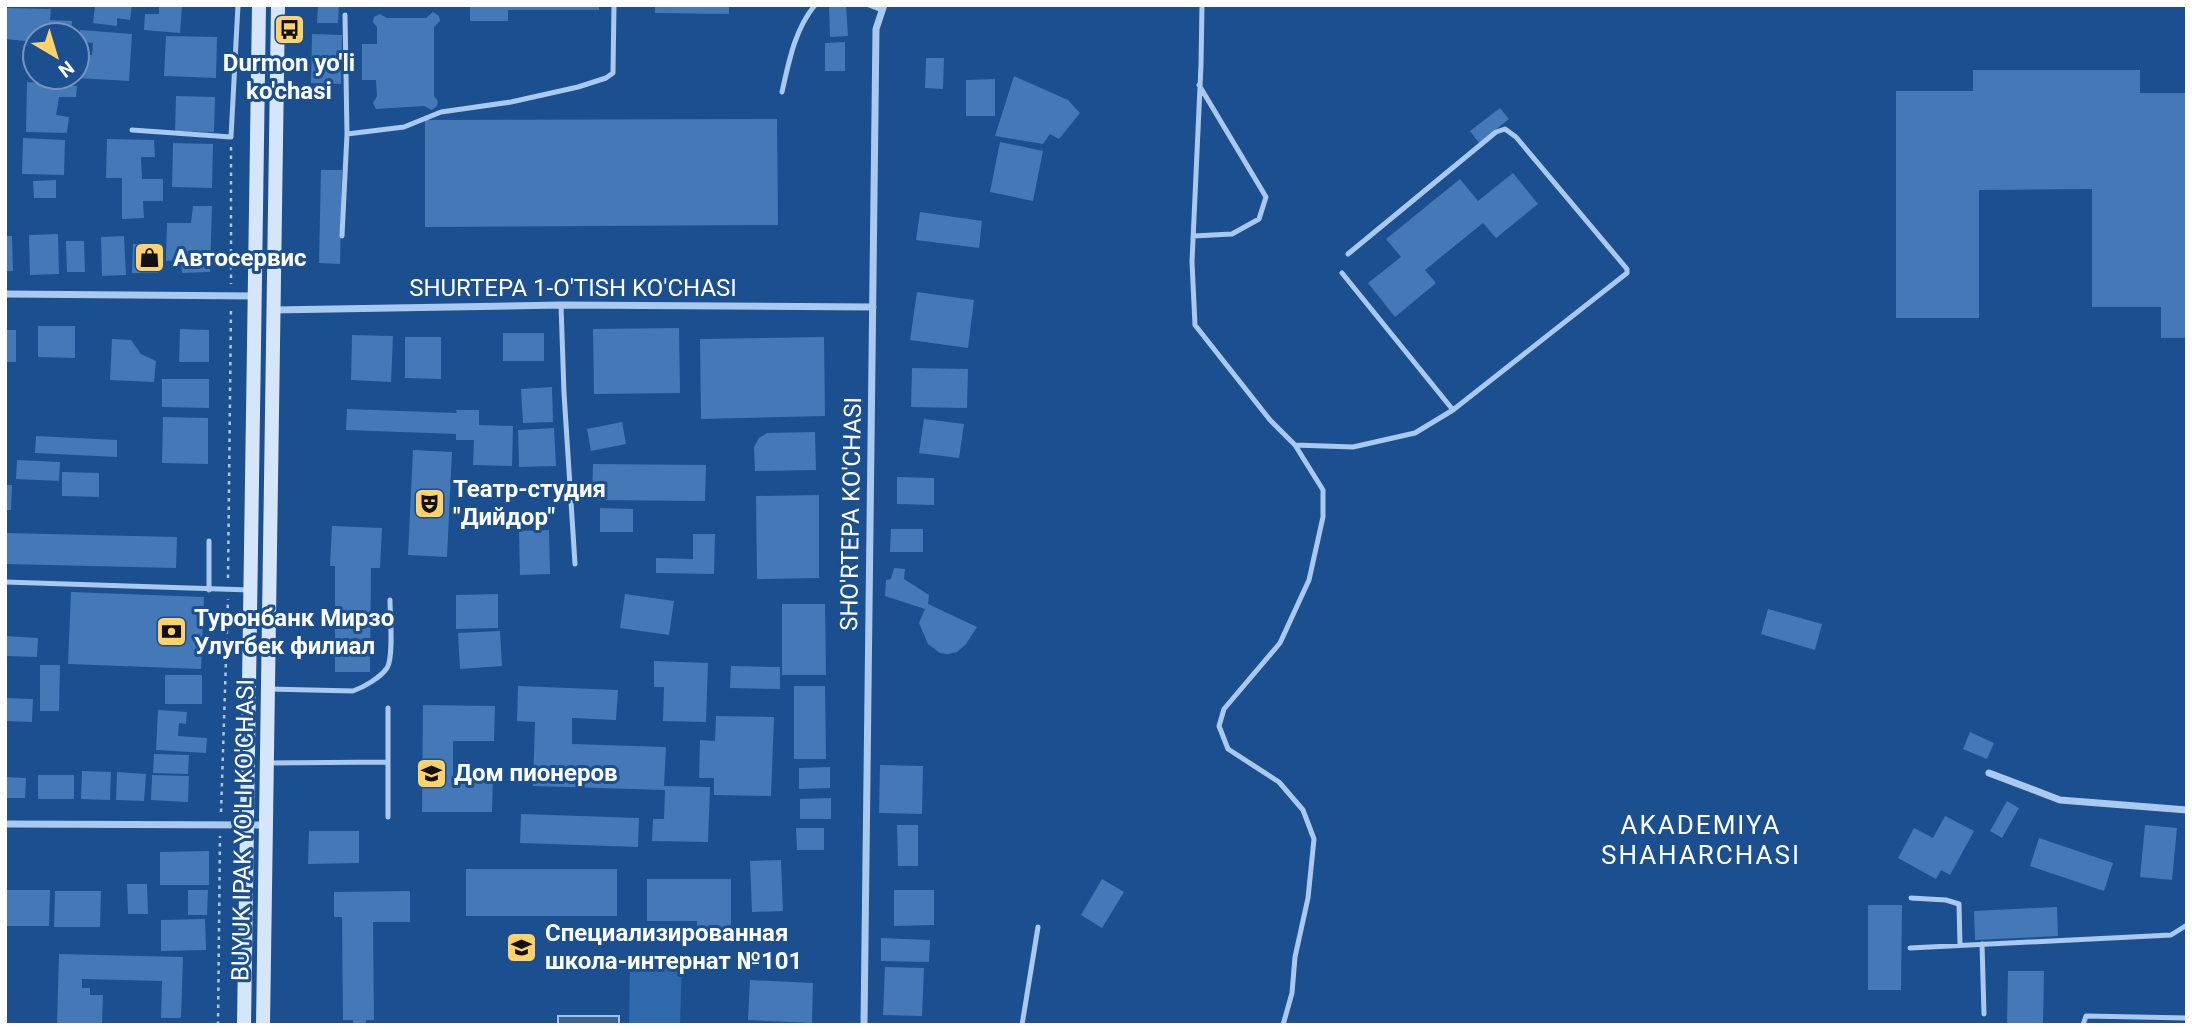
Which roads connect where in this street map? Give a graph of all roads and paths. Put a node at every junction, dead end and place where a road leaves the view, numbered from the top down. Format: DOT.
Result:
graph roads {
  1 [pos="238,5"];
  2 [pos="259,5"];
  3 [pos="278,5"];
  4 [pos="614,5"];
  5 [pos="815,5"];
  6 [pos="869,5"];
  7 [pos="1202,5"];
  8 [pos="883,8"];
  9 [pos="345,15"];
  10 [pos="1199,85"];
  11 [pos="782,92"];
  12 [pos="132,130"];
  13 [pos="347,134"];
  14 [pos="342,236"];
  15 [pos="1193,236"];
  16 [pos="1348,254"];
  17 [pos="1342,273"];
  18 [pos="5,294"];
  19 [pos="255,303"];
  20 [pos="274,304"];
  21 [pos="561,305"];
  22 [pos="873,307"];
  23 [pos="1452,410"];
  24 [pos="1295,445"];
  25 [pos="209,541"];
  26 [pos="575,565"];
  27 [pos="5,582"];
  28 [pos="209,590"];
  29 [pos="250,590"];
  30 [pos="390,600"];
  31 [pos="268,689"];
  32 [pos="388,708"];
  33 [pos="387,762"];
  34 [pos="267,763"];
  35 [pos="1989,773"];
  36 [pos="2187,810"];
  37 [pos="388,817"];
  38 [pos="5,824"];
  39 [pos="247,825"];
  40 [pos="266,825"];
  41 [pos="1911,898"];
  42 [pos="2187,925"];
  43 [pos="1038,927"];
  44 [pos="1982,944"];
  45 [pos="1960,945"];
  46 [pos="1910,948"];
  47 [pos="1984,1014"];
  48 [pos="2187,1018"];
  49 [pos="244,1025"];
  50 [pos="263,1025"];
  51 [pos="864,1025"];
  52 [pos="1022,1025"];
  53 [pos="1283,1025"];
  54 [pos="2083,1025"];
  1 -- 12 [label="lane"];
  2 -- 19 [label="main road, BUYUK IPAK YO'LI KO'CHASI"];
  3 -- 20 [label="main road, BUYUK IPAK YO'LI KO'CHASI"];
  4 -- 13 [label="lane"];
  5 -- 11 [label="lane"];
  6 -- 8 [label="lane"];
  7 -- 10 [label="lane"];
  8 -- 22 [label="street, SHO'RTEPA KO'CHASI"];
  9 -- 13 [label="lane"];
  10 -- 15 [label="lane"];
  10 -- 15 [label="lane"];
  13 -- 14 [label="lane"];
  15 -- 24 [label="lane"];
  16 -- 23 [label="lane"];
  17 -- 23 [label="lane"];
  18 -- 19 [label="street"];
  19 -- 20 [label="main road"];
  19 -- 29 [label="main road, BUYUK IPAK YO'LI KO'CHASI"];
  20 -- 21 [label="street, SHURTEPA 1-O'TISH KO'CHASI"];
  20 -- 31 [label="main road, BUYUK IPAK YO'LI KO'CHASI"];
  21 -- 22 [label="street, SHURTEPA 1-O'TISH KO'CHASI"];
  21 -- 26 [label="lane"];
  22 -- 51 [label="street, SHO'RTEPA KO'CHASI"];
  23 -- 24 [label="lane"];
  24 -- 53 [label="lane"];
  25 -- 28 [label="lane"];
  27 -- 28 [label="lane"];
  28 -- 29 [label="lane"];
  29 -- 39 [label="main road, BUYUK IPAK YO'LI KO'CHASI"];
  30 -- 31 [label="lane"];
  31 -- 34 [label="main road, BUYUK IPAK YO'LI KO'CHASI"];
  32 -- 33 [label="lane"];
  33 -- 34 [label="lane"];
  33 -- 37 [label="lane"];
  34 -- 40 [label="main road, BUYUK IPAK YO'LI KO'CHASI"];
  35 -- 36 [label="street"];
  38 -- 39 [label="street"];
  39 -- 40 [label="street"];
  39 -- 49 [label="main road, BUYUK IPAK YO'LI KO'CHASI"];
  40 -- 50 [label="main road, BUYUK IPAK YO'LI KO'CHASI"];
  41 -- 45 [label="lane"];
  42 -- 44 [label="lane"];
  43 -- 52 [label="lane"];
  44 -- 45 [label="lane"];
  44 -- 47 [label="lane"];
  45 -- 46 [label="lane"];
  48 -- 54 [label="lane"];
}
